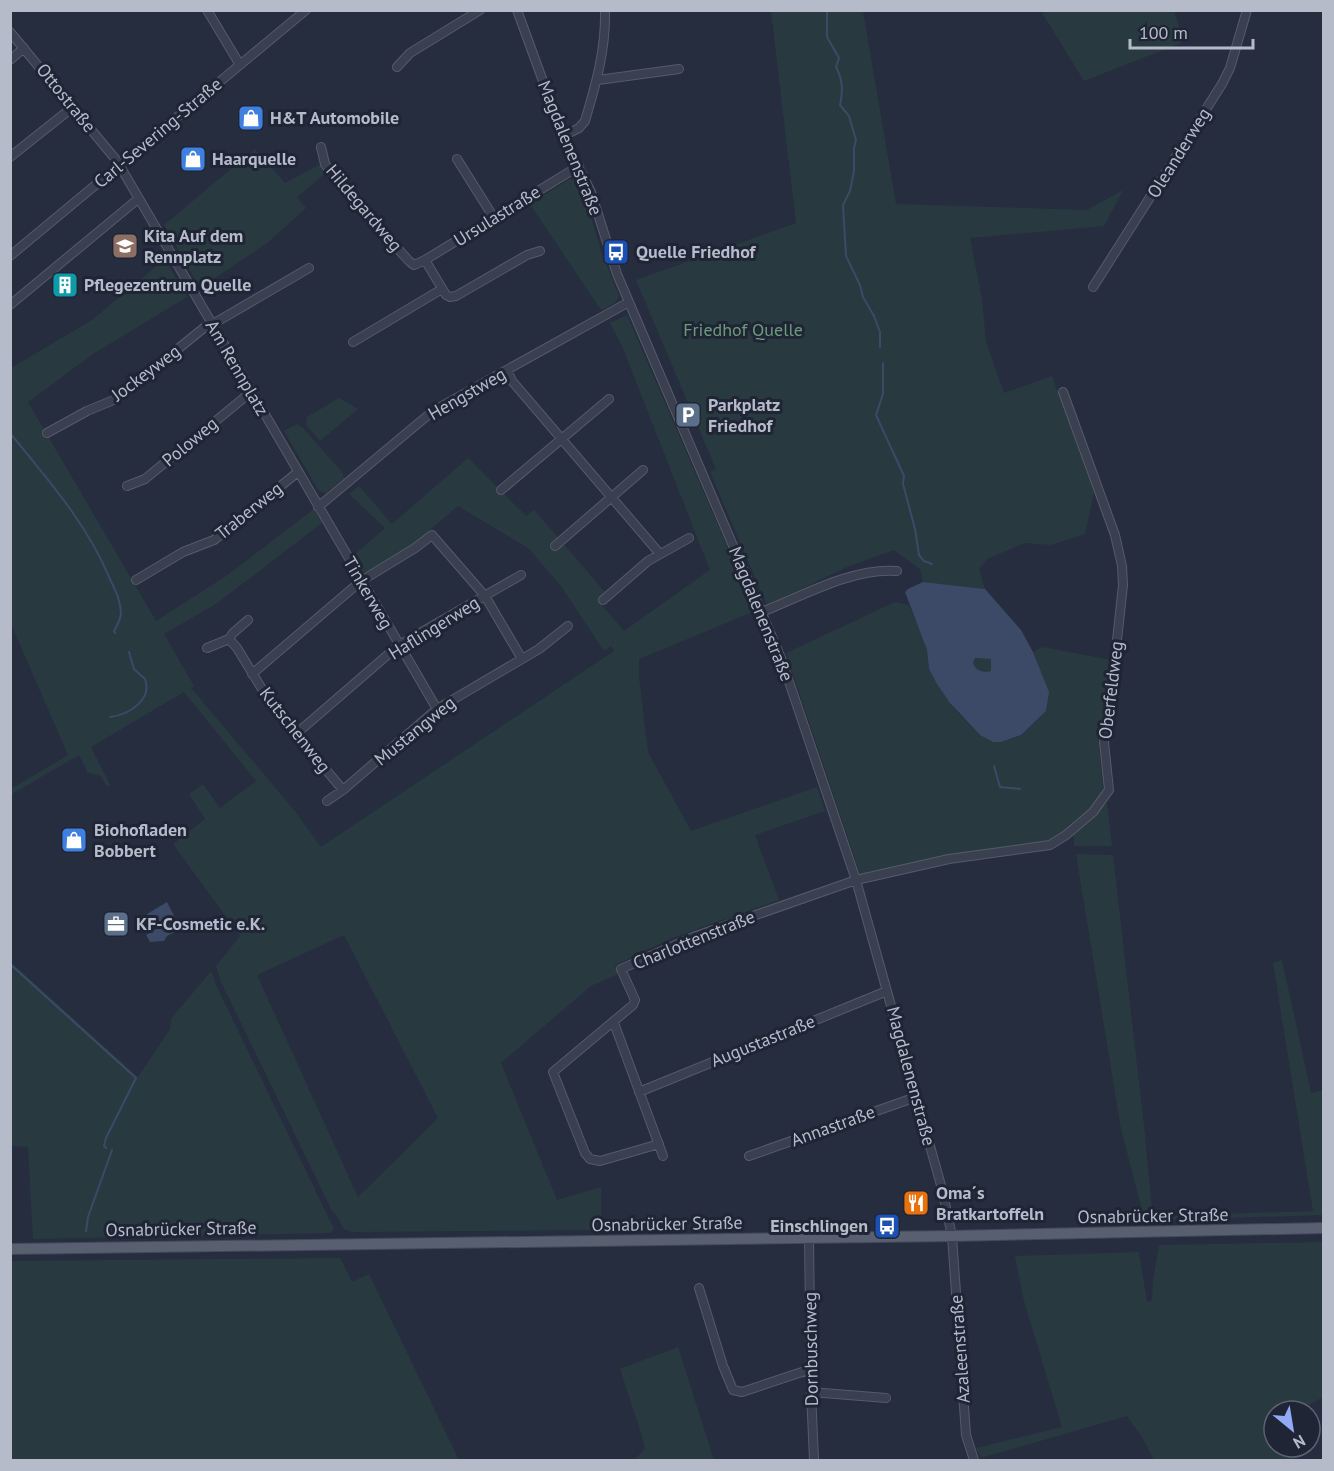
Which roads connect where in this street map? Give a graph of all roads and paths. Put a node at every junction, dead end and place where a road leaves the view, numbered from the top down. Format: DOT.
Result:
graph roads {
  1 [pos="207,10"];
  2 [pos="306,10"];
  3 [pos="480,10"];
  4 [pos="517,10"];
  5 [pos="605,10"];
  6 [pos="1247,10"];
  7 [pos="10,32"];
  8 [pos="24,48"];
  9 [pos="10,60"];
  10 [pos="240,65"];
  11 [pos="397,67"];
  12 [pos="679,69"];
  13 [pos="598,80"];
  14 [pos="73,107"];
  15 [pos="563,135"];
  16 [pos="321,147"];
  17 [pos="10,157"];
  18 [pos="457,159"];
  19 [pos="119,166"];
  20 [pos="579,166"];
  21 [pos="138,199"];
  22 [pos="494,218"];
  23 [pos="540,251"];
  24 [pos="10,256"];
  25 [pos="425,260"];
  26 [pos="414,265"];
  27 [pos="309,268"];
  28 [pos="1094,287"];
  29 [pos="442,289"];
  30 [pos="629,302"];
  31 [pos="10,305"];
  32 [pos="211,324"];
  33 [pos="353,342"];
  34 [pos="507,370"];
  35 [pos="251,392"];
  36 [pos="1063,392"];
  37 [pos="609,399"];
  38 [pos="47,433"];
  39 [pos="562,439"];
  40 [pos="643,470"];
  41 [pos="298,472"];
  42 [pos="127,486"];
  43 [pos="501,490"];
  44 [pos="612,496"];
  45 [pos="318,507"];
  46 [pos="689,538"];
  47 [pos="555,546"];
  48 [pos="660,554"];
  49 [pos="897,571"];
  50 [pos="521,575"];
  51 [pos="136,580"];
  52 [pos="361,581"];
  53 [pos="485,596"];
  54 [pos="603,600"];
  55 [pos="762,612"];
  56 [pos="248,620"];
  57 [pos="568,626"];
  58 [pos="229,639"];
  59 [pos="399,645"];
  60 [pos="207,648"];
  61 [pos="522,659"];
  62 [pos="252,674"];
  63 [pos="437,709"];
  64 [pos="296,734"];
  65 [pos="343,790"];
  66 [pos="327,801"];
  67 [pos="856,880"];
  68 [pos="887,991"];
  69 [pos="614,1023"];
  70 [pos="639,1092"];
  71 [pos="916,1096"];
  72 [pos="659,1144"];
  73 [pos="663,1156"];
  74 [pos="749,1156"];
  75 [pos="1323,1228"];
  76 [pos="952,1236"];
  77 [pos="809,1238"];
  78 [pos="10,1249"];
  79 [pos="699,1288"];
  80 [pos="811,1369"];
  81 [pos="811,1392"];
  82 [pos="886,1398"];
  83 [pos="814,1461"];
  84 [pos="975,1461"];
  1 -- 10 [label="street"];
  2 -- 10 [label="street, Carl-Severing-Straße"];
  3 -- 11 [label="street"];
  4 -- 15 [label="street, Magdalenenstraße"];
  5 -- 13 [label="street"];
  6 -- 28 [label="street, Oleanderweg"];
  7 -- 8 [label="street, Ottostraße"];
  8 -- 9 [label="street"];
  8 -- 14 [label="street, Ottostraße"];
  10 -- 19 [label="street, Carl-Severing-Straße"];
  12 -- 13 [label="street"];
  13 -- 15 [label="street"];
  14 -- 17 [label="street"];
  14 -- 19 [label="street, Ottostraße"];
  15 -- 20 [label="street, Magdalenenstraße"];
  16 -- 26 [label="street, Hildegardweg"];
  18 -- 22 [label="street"];
  19 -- 21 [label="street, Am Rennplatz"];
  19 -- 24 [label="street, Carl-Severing-Straße"];
  20 -- 22 [label="street, Ursulastraße"];
  20 -- 30 [label="street, Magdalenenstraße"];
  21 -- 31 [label="street"];
  21 -- 32 [label="street, Am Rennplatz"];
  22 -- 25 [label="street, Ursulastraße"];
  23 -- 29 [label="street"];
  25 -- 26 [label="street, Ursulastraße"];
  25 -- 29 [label="street"];
  27 -- 32 [label="street, Jockeyweg"];
  29 -- 33 [label="street"];
  30 -- 34 [label="street, Hengstweg"];
  30 -- 55 [label="street, Magdalenenstraße"];
  32 -- 35 [label="street, Am Rennplatz"];
  32 -- 38 [label="street, Jockeyweg"];
  34 -- 39 [label="street"];
  34 -- 45 [label="street, Hengstweg"];
  35 -- 41 [label="street, Am Rennplatz"];
  35 -- 42 [label="street, Poloweg"];
  36 -- 67 [label="street, Oberfeldweg"];
  37 -- 39 [label="street"];
  39 -- 43 [label="street"];
  39 -- 44 [label="street"];
  40 -- 44 [label="street"];
  41 -- 45 [label="street, Am Rennplatz"];
  41 -- 51 [label="street, Traberweg"];
  44 -- 47 [label="street"];
  44 -- 48 [label="street"];
  45 -- 52 [label="street, Tinkerweg"];
  46 -- 48 [label="street"];
  48 -- 54 [label="street"];
  49 -- 55 [label="street"];
  50 -- 53 [label="street, Haflingerweg"];
  52 -- 53 [label="street"];
  52 -- 59 [label="street, Tinkerweg"];
  52 -- 62 [label="street"];
  53 -- 59 [label="street, Haflingerweg"];
  53 -- 61 [label="street"];
  55 -- 67 [label="street, Magdalenenstraße"];
  56 -- 58 [label="street"];
  57 -- 61 [label="street, Mustangweg"];
  58 -- 60 [label="street"];
  58 -- 62 [label="street, Kutschenweg"];
  59 -- 63 [label="street, Tinkerweg"];
  59 -- 64 [label="street, Haflingerweg"];
  61 -- 63 [label="street, Mustangweg"];
  62 -- 64 [label="street, Kutschenweg"];
  63 -- 65 [label="street, Mustangweg"];
  64 -- 65 [label="street, Kutschenweg"];
  65 -- 66 [label="street, Mustangweg"];
  67 -- 68 [label="street, Magdalenenstraße"];
  67 -- 69 [label="street, Charlottenstraße"];
  68 -- 70 [label="street, Augustastraße"];
  68 -- 71 [label="street, Magdalenenstraße"];
  69 -- 70 [label="street"];
  69 -- 72 [label="street, Charlottenstraße"];
  70 -- 72 [label="street"];
  71 -- 74 [label="street, Annastraße"];
  71 -- 76 [label="street, Magdalenenstraße"];
  72 -- 73 [label="street"];
  75 -- 76 [label="main road, Osnabrücker Straße"];
  76 -- 77 [label="main road, Osnabrücker Straße"];
  76 -- 84 [label="street, Azaleenstraße"];
  77 -- 78 [label="main road, Osnabrücker Straße"];
  77 -- 80 [label="street, Dornbuschweg"];
  79 -- 80 [label="street"];
  80 -- 81 [label="street, Dornbuschweg"];
  81 -- 82 [label="street"];
  81 -- 83 [label="street, Dornbuschweg"];
}
